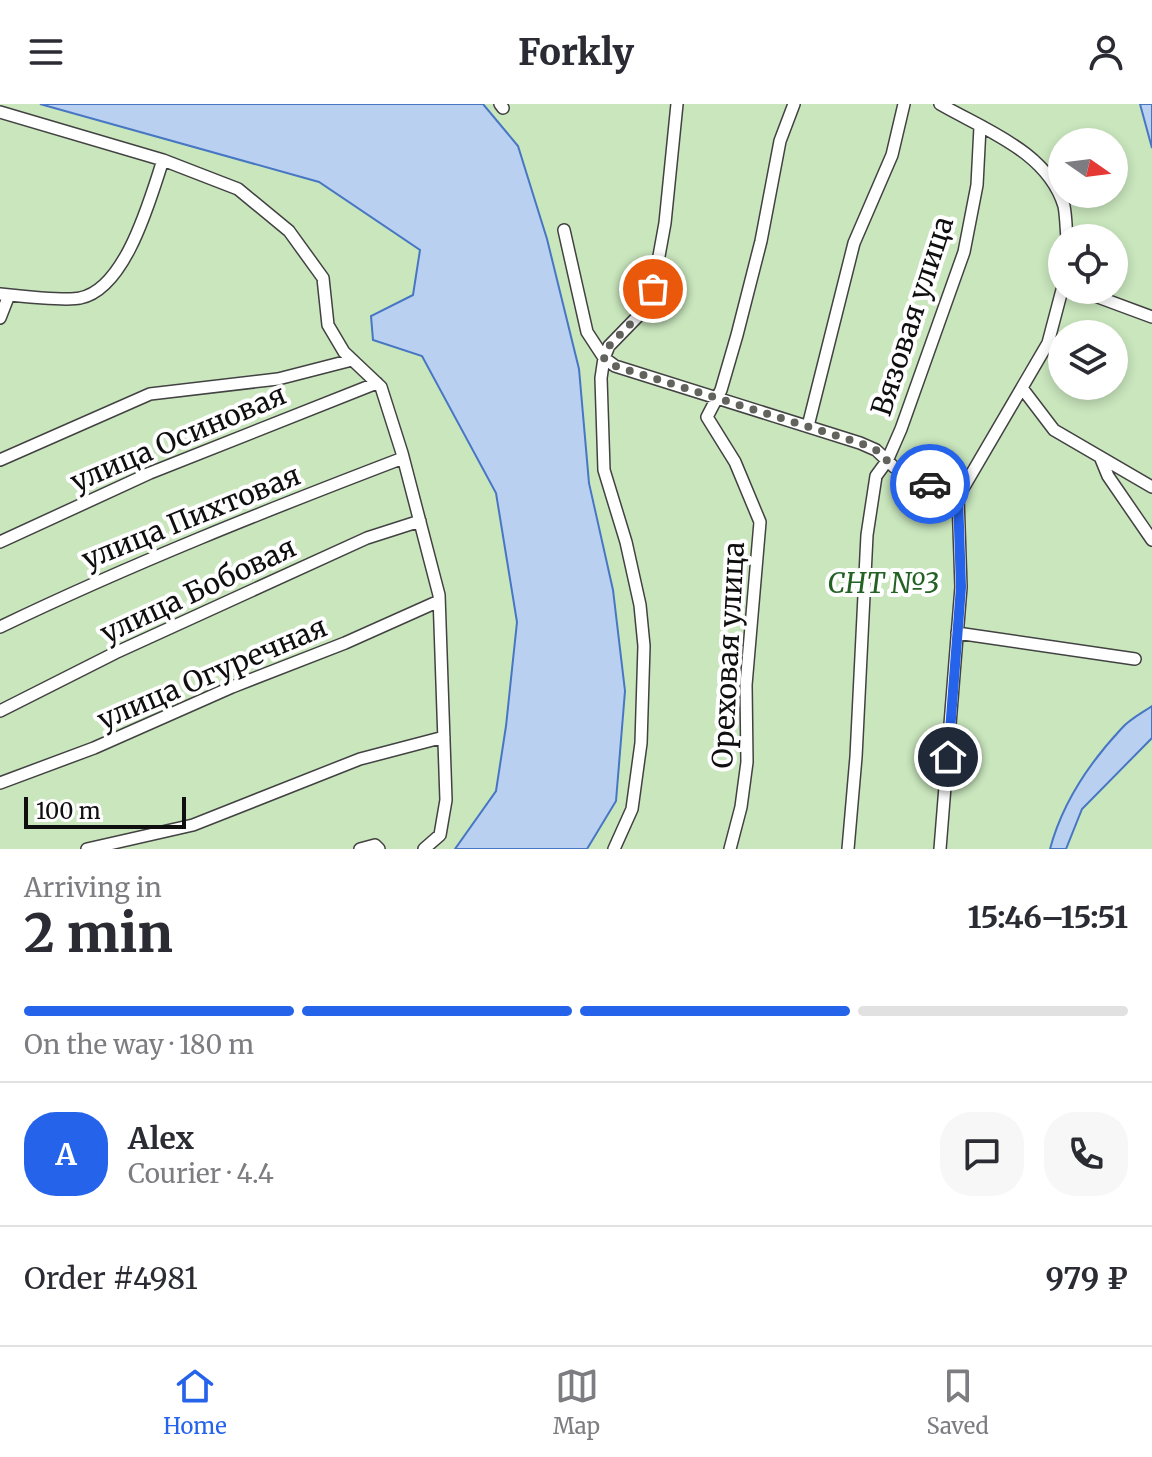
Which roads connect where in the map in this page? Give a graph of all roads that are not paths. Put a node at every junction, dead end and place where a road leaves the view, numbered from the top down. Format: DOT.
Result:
graph roads {
  1 [pos="677,104"];
  2 [pos="794,104"];
  3 [pos="904,104"];
  4 [pos="940,104"];
  5 [pos="0,112"];
  6 [pos="980,127"];
  7 [pos="163,160"];
  8 [pos="1066,224"];
  9 [pos="564,230"];
  10 [pos="4,294"];
  11 [pos="1058,304"];
  12 [pos="1117,304"];
  13 [pos="1152,317"];
  14 [pos="0,318"];
  15 [pos="604,358"];
  16 [pos="352,360"];
  17 [pos="377,383"];
  18 [pos="1022,388"];
  19 [pos="717,397"];
  20 [pos="808,426"];
  21 [pos="403,458"];
  22 [pos="1101,458"];
  23 [pos="0,460"];
  24 [pos="887,461"];
  25 [pos="1152,487"];
  26 [pos="958,497"];
  27 [pos="420,521"];
  28 [pos="1152,540"];
  29 [pos="0,542"];
  30 [pos="439,601"];
  31 [pos="0,627"];
  32 [pos="957,633"];
  33 [pos="1135,659"];
  34 [pos="0,711"];
  35 [pos="444,737"];
  36 [pos="0,783"];
  37 [pos="87,849"];
  38 [pos="360,849"];
  39 [pos="379,849"];
  40 [pos="424,849"];
  41 [pos="614,849"];
  42 [pos="730,849"];
  43 [pos="848,849"];
  44 [pos="940,849"];
  1 -- 15 [label="street"];
  2 -- 19 [label="street, Ореховая улица"];
  3 -- 20 [label="street"];
  4 -- 6 [label="street"];
  5 -- 7 [label="street"];
  6 -- 8 [label="street"];
  6 -- 24 [label="street, Вязовая улица"];
  7 -- 10 [label="street"];
  7 -- 16 [label="street"];
  9 -- 15 [label="street"];
  10 -- 14 [label="street"];
  11 -- 18 [label="street"];
  12 -- 13 [label="street"];
  15 -- 19 [label="street"];
  15 -- 41 [label="street"];
  16 -- 17 [label="street"];
  16 -- 23 [label="street"];
  17 -- 21 [label="street"];
  17 -- 29 [label="street, улица Осиновая"];
  18 -- 22 [label="street"];
  18 -- 26 [label="street"];
  19 -- 20 [label="street"];
  19 -- 42 [label="street, Ореховая улица"];
  20 -- 24 [label="street"];
  21 -- 27 [label="street"];
  21 -- 31 [label="street, улица Пихтовая"];
  22 -- 25 [label="street"];
  22 -- 28 [label="street"];
  24 -- 26 [label="street"];
  24 -- 43 [label="street, Вязовая улица"];
  26 -- 32 [label="street"];
  27 -- 30 [label="street"];
  27 -- 34 [label="street, улица Бобовая"];
  30 -- 35 [label="street"];
  30 -- 36 [label="street, улица Огуречная"];
  32 -- 33 [label="street"];
  32 -- 44 [label="street"];
  35 -- 37 [label="street"];
  35 -- 40 [label="street"];
  38 -- 39 [label="street"];
}
